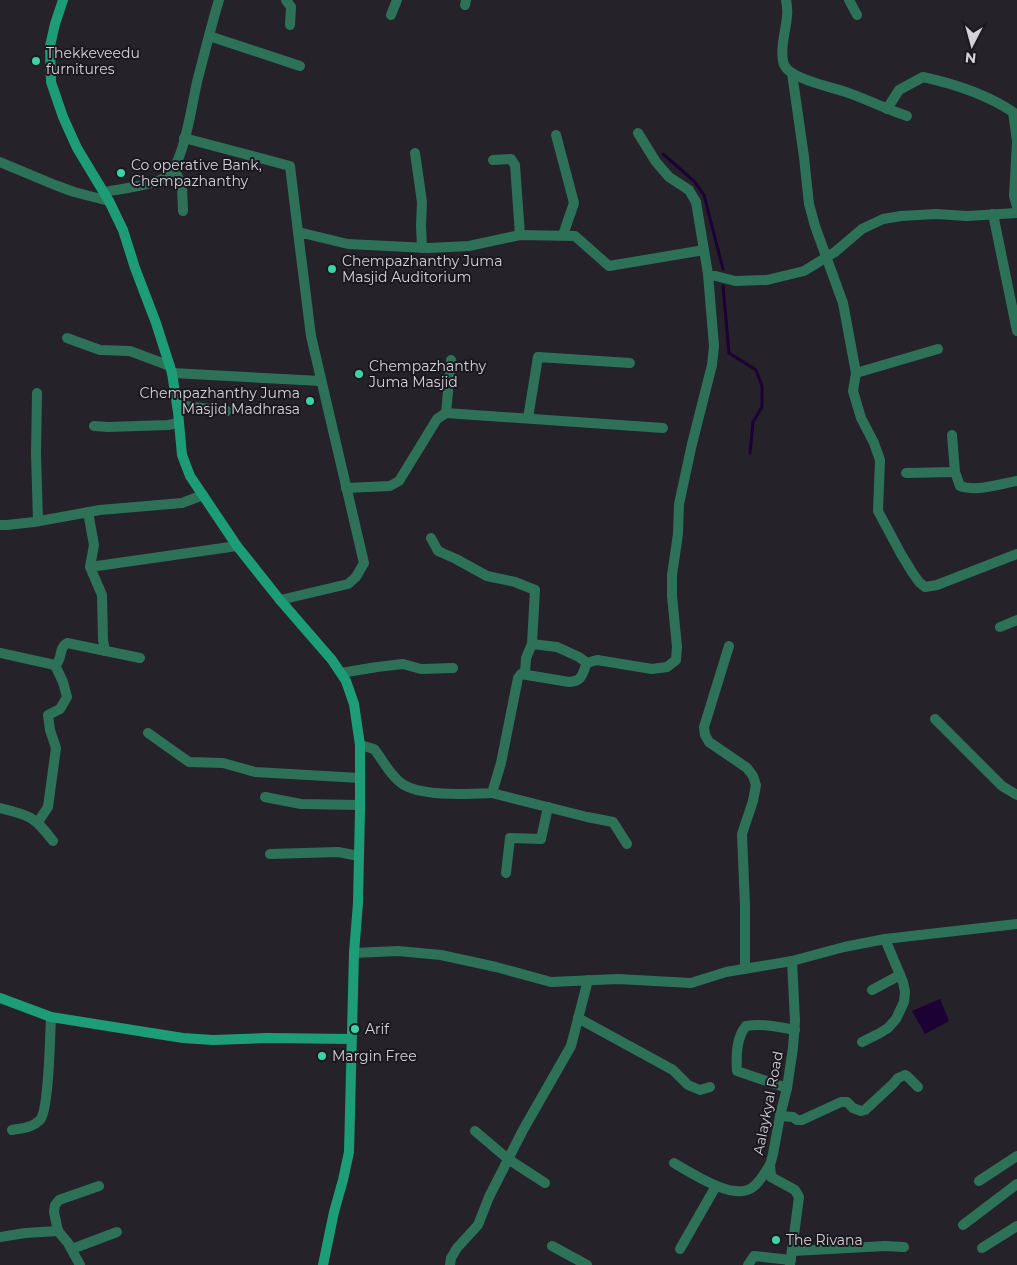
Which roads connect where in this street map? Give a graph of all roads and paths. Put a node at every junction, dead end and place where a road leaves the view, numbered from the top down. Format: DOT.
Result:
graph roads {
  1 [pos="63,0"];
  2 [pos="219,0"];
  3 [pos="286,0"];
  4 [pos="397,0"];
  5 [pos="786,0"];
  6 [pos="849,0"];
  7 [pos="391,15"];
  8 [pos="857,15"];
  9 [pos="290,25"];
  10 [pos="209,36"];
  11 [pos="300,66"];
  12 [pos="792,73"];
  13 [pos="887,109"];
  14 [pos="907,116"];
  15 [pos="638,133"];
  16 [pos="556,135"];
  17 [pos="184,138"];
  18 [pos="1017,141"];
  19 [pos="415,153"];
  20 [pos="493,160"];
  21 [pos="0,162"];
  22 [pos="174,167"];
  23 [pos="107,196"];
  24 [pos="1017,207"];
  25 [pos="183,211"];
  26 [pos="1017,213"];
  27 [pos="993,214"];
  28 [pos="298,232"];
  29 [pos="520,235"];
  30 [pos="563,235"];
  31 [pos="422,248"];
  32 [pos="704,250"];
  33 [pos="826,257"];
  34 [pos="708,274"];
  35 [pos="1017,331"];
  36 [pos="67,338"];
  37 [pos="938,349"];
  38 [pos="450,360"];
  39 [pos="630,363"];
  40 [pos="171,370"];
  41 [pos="856,373"];
  42 [pos="321,381"];
  43 [pos="37,393"];
  44 [pos="177,405"];
  45 [pos="227,410"];
  46 [pos="446,413"];
  47 [pos="528,418"];
  48 [pos="179,423"];
  49 [pos="94,426"];
  50 [pos="663,428"];
  51 [pos="952,435"];
  52 [pos="955,472"];
  53 [pos="906,473"];
  54 [pos="1017,481"];
  55 [pos="346,488"];
  56 [pos="203,495"];
  57 [pos="88,512"];
  58 [pos="38,521"];
  59 [pos="0,525"];
  60 [pos="431,538"];
  61 [pos="237,546"];
  62 [pos="1017,554"];
  63 [pos="90,567"];
  64 [pos="280,600"];
  65 [pos="1017,620"];
  66 [pos="1000,627"];
  67 [pos="532,644"];
  68 [pos="729,646"];
  69 [pos="105,651"];
  70 [pos="0,653"];
  71 [pos="140,658"];
  72 [pos="587,663"];
  73 [pos="55,666"];
  74 [pos="453,668"];
  75 [pos="341,673"];
  76 [pos="525,674"];
  77 [pos="935,719"];
  78 [pos="148,733"];
  79 [pos="360,746"];
  80 [pos="360,778"];
  81 [pos="492,793"];
  82 [pos="1017,795"];
  83 [pos="265,797"];
  84 [pos="360,805"];
  85 [pos="548,807"];
  86 [pos="0,808"];
  87 [pos="38,822"];
  88 [pos="53,841"];
  89 [pos="628,844"];
  90 [pos="270,854"];
  91 [pos="359,856"];
  92 [pos="506,873"];
  93 [pos="1017,924"];
  94 [pos="885,939"];
  95 [pos="354,953"];
  96 [pos="792,962"];
  97 [pos="745,969"];
  98 [pos="900,975"];
  99 [pos="588,980"];
  100 [pos="872,990"];
  101 [pos="0,998"];
  102 [pos="51,1017"];
  103 [pos="578,1018"];
  104 [pos="795,1030"];
  105 [pos="351,1039"];
  106 [pos="862,1042"];
  107 [pos="710,1087"];
  108 [pos="918,1087"];
  109 [pos="787,1088"];
  110 [pos="780,1116"];
  111 [pos="12,1130"];
  112 [pos="475,1131"];
  113 [pos="1017,1156"];
  114 [pos="508,1160"];
  115 [pos="674,1163"];
  116 [pos="766,1177"];
  117 [pos="979,1180"];
  118 [pos="545,1183"];
  119 [pos="1017,1184"];
  120 [pos="99,1186"];
  121 [pos="716,1186"];
  122 [pos="963,1225"];
  123 [pos="1017,1226"];
  124 [pos="58,1231"];
  125 [pos="117,1232"];
  126 [pos="0,1237"];
  127 [pos="552,1246"];
  128 [pos="904,1246"];
  129 [pos="982,1248"];
  130 [pos="72,1249"];
  131 [pos="680,1249"];
  132 [pos="791,1259"];
  133 [pos="80,1265"];
  134 [pos="323,1265"];
  135 [pos="450,1265"];
  136 [pos="587,1265"];
  137 [pos="748,1265"];
  1 -- 23 [label="main road"];
  2 -- 10 [label="street"];
  3 -- 9 [label="street"];
  4 -- 7 [label="street"];
  5 -- 12 [label="street"];
  6 -- 8 [label="street"];
  10 -- 11 [label="street"];
  10 -- 17 [label="street"];
  12 -- 13 [label="street"];
  12 -- 33 [label="street"];
  13 -- 14 [label="street"];
  13 -- 18 [label="street"];
  15 -- 32 [label="street"];
  16 -- 30 [label="street"];
  17 -- 22 [label="street"];
  17 -- 28 [label="street"];
  18 -- 24 [label="street"];
  19 -- 31 [label="street"];
  20 -- 29 [label="street"];
  21 -- 23 [label="street"];
  22 -- 23 [label="street"];
  22 -- 25 [label="street"];
  23 -- 40 [label="main road"];
  26 -- 27 [label="street"];
  27 -- 33 [label="street"];
  27 -- 35 [label="street"];
  28 -- 31 [label="street"];
  28 -- 42 [label="street"];
  29 -- 30 [label="street"];
  29 -- 31 [label="street"];
  30 -- 32 [label="street"];
  32 -- 34 [label="street"];
  33 -- 34 [label="street"];
  33 -- 41 [label="street"];
  34 -- 72 [label="street"];
  36 -- 40 [label="street"];
  37 -- 41 [label="street"];
  38 -- 46 [label="street"];
  39 -- 47 [label="street"];
  40 -- 42 [label="street"];
  40 -- 44 [label="main road"];
  41 -- 62 [label="street"];
  42 -- 55 [label="street"];
  43 -- 58 [label="street"];
  44 -- 45 [label="street"];
  44 -- 48 [label="main road"];
  46 -- 47 [label="street"];
  46 -- 55 [label="street"];
  47 -- 50 [label="street"];
  48 -- 49 [label="street"];
  48 -- 56 [label="main road"];
  51 -- 52 [label="street"];
  52 -- 53 [label="street"];
  52 -- 54 [label="street"];
  55 -- 64 [label="street"];
  56 -- 57 [label="street"];
  56 -- 61 [label="main road"];
  57 -- 58 [label="street"];
  57 -- 63 [label="street"];
  58 -- 59 [label="street"];
  60 -- 67 [label="street"];
  61 -- 63 [label="street"];
  61 -- 64 [label="main road"];
  63 -- 69 [label="street"];
  64 -- 75 [label="main road"];
  65 -- 66 [label="street"];
  67 -- 72 [label="street"];
  67 -- 76 [label="street"];
  68 -- 97 [label="street"];
  69 -- 71 [label="street"];
  69 -- 73 [label="street"];
  70 -- 73 [label="street"];
  72 -- 76 [label="street"];
  73 -- 87 [label="street"];
  74 -- 75 [label="street"];
  75 -- 79 [label="main road"];
  76 -- 81 [label="street"];
  77 -- 82 [label="street"];
  78 -- 80 [label="street"];
  79 -- 80 [label="main road"];
  79 -- 81 [label="street"];
  80 -- 84 [label="main road"];
  81 -- 85 [label="street"];
  83 -- 84 [label="street"];
  84 -- 91 [label="main road"];
  85 -- 89 [label="street"];
  85 -- 92 [label="street"];
  86 -- 87 [label="street"];
  87 -- 88 [label="street"];
  90 -- 91 [label="street"];
  91 -- 95 [label="main road"];
  93 -- 94 [label="street"];
  94 -- 96 [label="street"];
  94 -- 98 [label="street"];
  95 -- 99 [label="street"];
  95 -- 105 [label="main road"];
  96 -- 97 [label="street"];
  96 -- 104 [label="street, Aalaykyal Road"];
  97 -- 99 [label="street"];
  98 -- 100 [label="street"];
  98 -- 106 [label="street"];
  99 -- 103 [label="street"];
  101 -- 102 [label="main road"];
  102 -- 105 [label="main road"];
  102 -- 111 [label="street"];
  103 -- 107 [label="street"];
  103 -- 114 [label="street"];
  104 -- 109 [label="street, Aalaykyal Road"];
  104 -- 109 [label="street"];
  105 -- 134 [label="main road"];
  108 -- 110 [label="street"];
  109 -- 110 [label="street, Aalaykyal Road"];
  110 -- 116 [label="street, Aalaykyal Road"];
  112 -- 114 [label="street"];
  113 -- 117 [label="street"];
  114 -- 118 [label="street"];
  114 -- 135 [label="street"];
  115 -- 121 [label="street"];
  116 -- 121 [label="street"];
  116 -- 132 [label="street"];
  119 -- 122 [label="street"];
  120 -- 124 [label="street"];
  121 -- 131 [label="street"];
  123 -- 129 [label="street"];
  124 -- 126 [label="street"];
  124 -- 130 [label="street"];
  125 -- 130 [label="street"];
  127 -- 136 [label="street"];
  128 -- 132 [label="street"];
  130 -- 133 [label="street"];
  132 -- 137 [label="street"];
}
